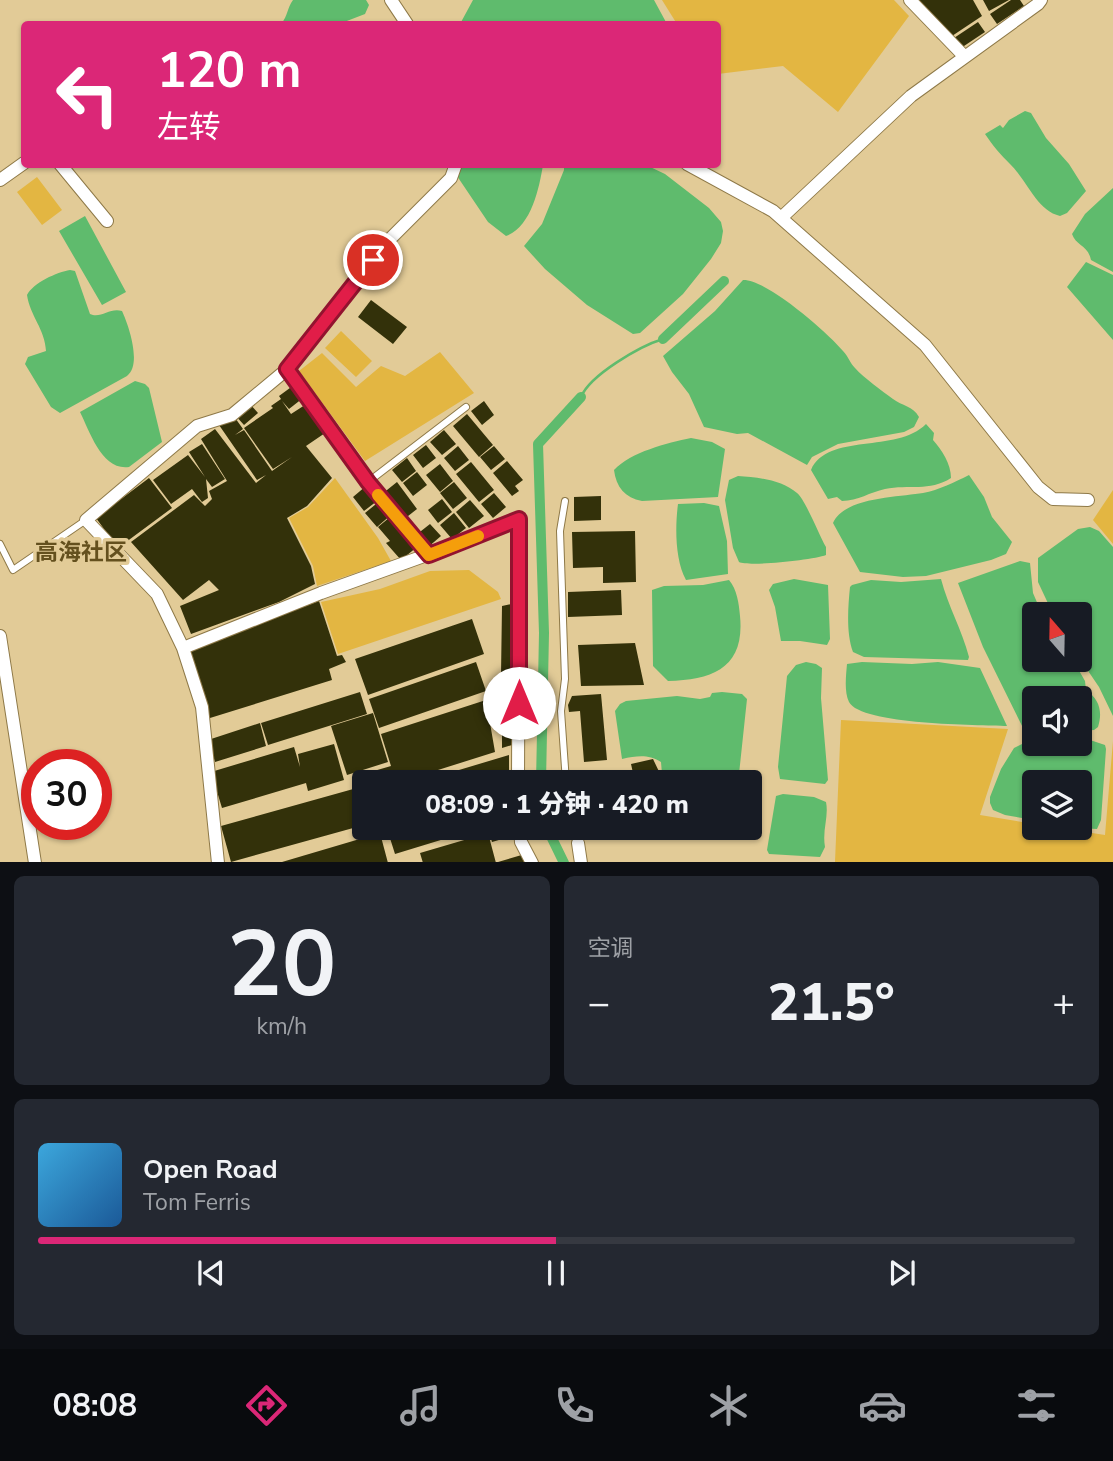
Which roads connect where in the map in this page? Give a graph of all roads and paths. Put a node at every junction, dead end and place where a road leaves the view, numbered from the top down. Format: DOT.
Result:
graph roads {
  1 [pos="391,0"];
  2 [pos="910,0"];
  3 [pos="1041,0"];
  4 [pos="405,21"];
  5 [pos="964,57"];
  6 [pos="21,165"];
  7 [pos="63,168"];
  8 [pos="455,168"];
  9 [pos="694,168"];
  10 [pos="0,180"];
  11 [pos="781,218"];
  12 [pos="107,220"];
  13 [pos="287,369"];
  14 [pos="466,407"];
  15 [pos="368,482"];
  16 [pos="1088,500"];
  17 [pos="565,501"];
  18 [pos="86,520"];
  19 [pos="0,544"];
  20 [pos="429,555"];
  21 [pos="0,636"];
  22 [pos="183,648"];
  23 [pos="518,770"];
  24 [pos="565,770"];
  25 [pos="521,840"];
  26 [pos="577,840"];
  27 [pos="578,843"];
  28 [pos="35,862"];
  29 [pos="218,862"];
  30 [pos="531,862"];
  31 [pos="581,862"];
  1 -- 4 [label="street"];
  2 -- 5 [label="street"];
  3 -- 5 [label="street"];
  5 -- 11 [label="street"];
  6 -- 10 [label="street"];
  7 -- 12 [label="street"];
  8 -- 13 [label="street"];
  9 -- 11 [label="street"];
  11 -- 16 [label="street"];
  13 -- 15 [label="lane"];
  13 -- 18 [label="street"];
  14 -- 15 [label="lane"];
  15 -- 20 [label="lane"];
  17 -- 24 [label="lane"];
  18 -- 19 [label="lane"];
  18 -- 22 [label="street"];
  20 -- 22 [label="street"];
  20 -- 23 [label="street"];
  21 -- 28 [label="street"];
  22 -- 29 [label="street"];
  25 -- 30 [label="street"];
  26 -- 27 [label="lane"];
  27 -- 31 [label="street"];
}
